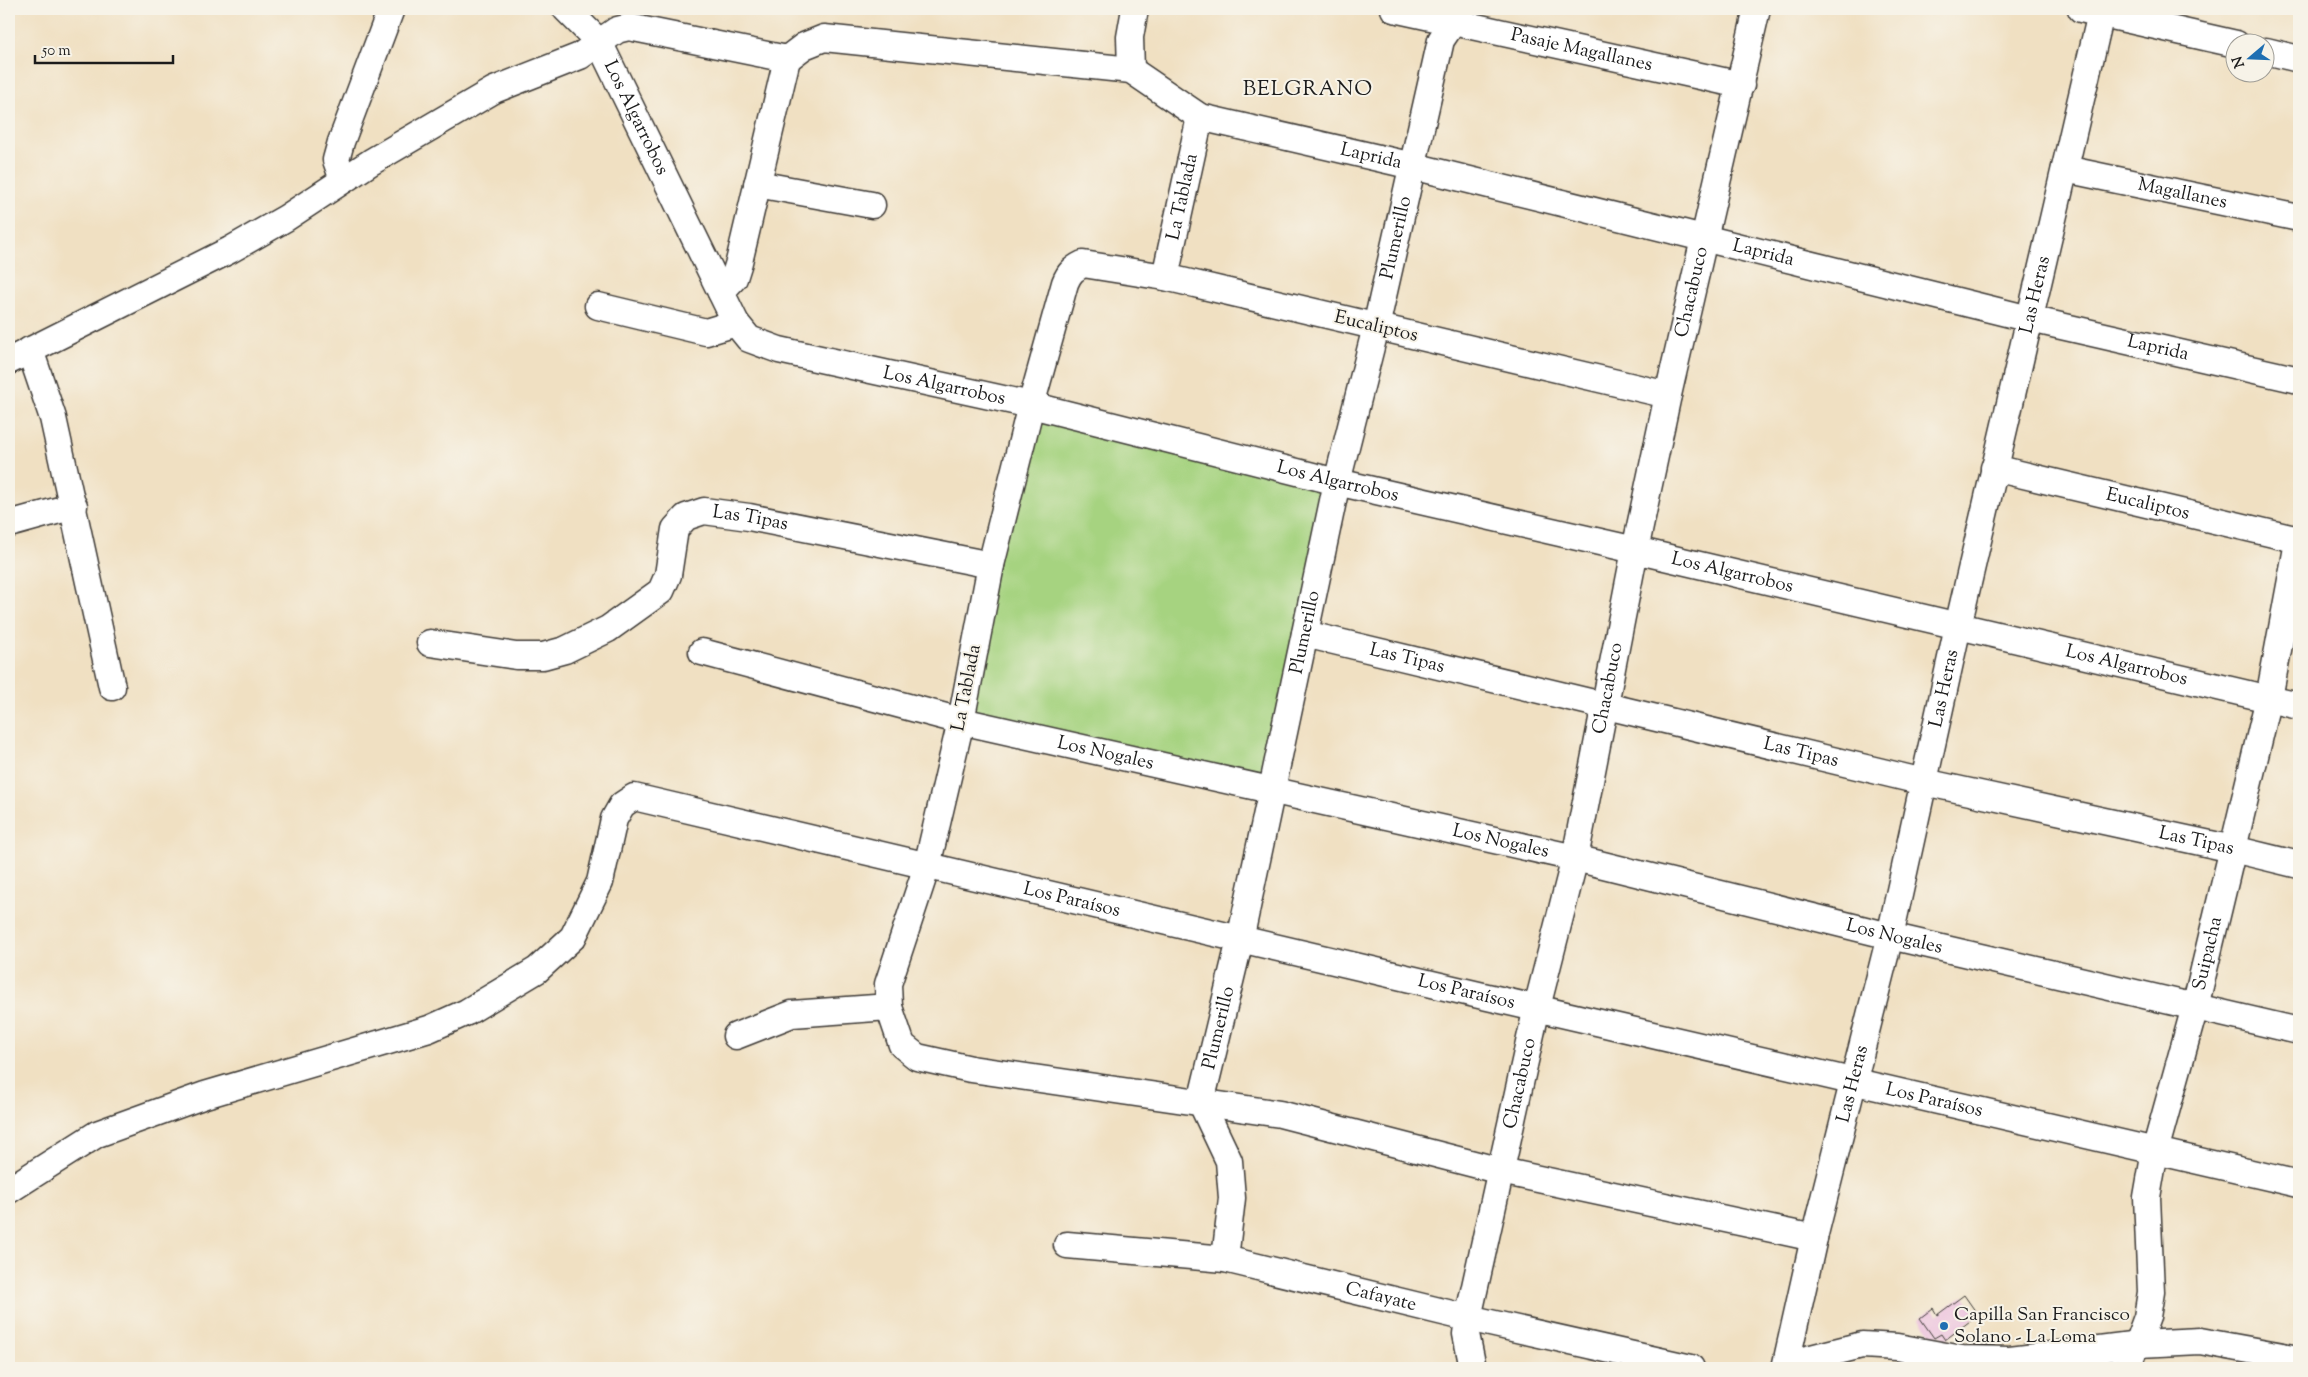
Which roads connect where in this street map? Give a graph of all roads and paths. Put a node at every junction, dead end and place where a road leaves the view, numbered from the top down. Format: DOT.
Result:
graph roads {
  1 [pos="391,9"];
  2 [pos="566,9"];
  3 [pos="1135,9"];
  4 [pos="1394,9"];
  5 [pos="1757,9"];
  6 [pos="2095,10"];
  7 [pos="1457,15"];
  8 [pos="599,42"];
  9 [pos="2226,42"];
  10 [pos="2276,53"];
  11 [pos="2299,59"];
  12 [pos="787,60"];
  13 [pos="1131,70"];
  14 [pos="1741,85"];
  15 [pos="1200,117"];
  16 [pos="1413,166"];
  17 [pos="2065,169"];
  18 [pos="343,180"];
  19 [pos="757,184"];
  20 [pos="872,205"];
  21 [pos="2299,218"];
  22 [pos="1705,239"];
  23 [pos="1084,264"];
  24 [pos="1165,277"];
  25 [pos="721,292"];
  26 [pos="598,306"];
  27 [pos="2030,319"];
  28 [pos="736,323"];
  29 [pos="1376,327"];
  30 [pos="19,356"];
  31 [pos="2299,380"];
  32 [pos="1668,395"];
  33 [pos="1031,404"];
  34 [pos="1994,468"];
  35 [pos="1337,482"];
  36 [pos="74,506"];
  37 [pos="9,524"];
  38 [pos="2299,539"];
  39 [pos="1635,550"];
  40 [pos="991,565"];
  41 [pos="1958,626"];
  42 [pos="1305,634"];
  43 [pos="430,643"];
  44 [pos="702,652"];
  45 [pos="112,687"];
  46 [pos="2269,698"];
  47 [pos="2299,706"];
  48 [pos="1606,707"];
  49 [pos="961,721"];
  50 [pos="1924,782"];
  51 [pos="1273,791"];
  52 [pos="2233,849"];
  53 [pos="1575,858"];
  54 [pos="2299,865"];
  55 [pos="927,866"];
  56 [pos="1890,936"];
  57 [pos="1240,940"];
  58 [pos="888,1007"];
  59 [pos="1538,1007"];
  60 [pos="2195,1007"];
  61 [pos="2299,1031"];
  62 [pos="736,1036"];
  63 [pos="1854,1082"];
  64 [pos="1201,1102"];
  65 [pos="2155,1151"];
  66 [pos="1501,1171"];
  67 [pos="19,1184"];
  68 [pos="2299,1184"];
  69 [pos="9,1209"];
  70 [pos="1814,1238"];
  71 [pos="1067,1245"];
  72 [pos="1225,1259"];
  73 [pos="1468,1318"];
  74 [pos="2139,1344"];
  75 [pos="2299,1360"];
  76 [pos="1786,1366"];
  77 [pos="1473,1368"];
  78 [pos="1691,1368"];
  79 [pos="2128,1368"];
  1 -- 18 [label="street"];
  2 -- 8 [label="street, Los Algarrobos"];
  3 -- 13 [label="street"];
  4 -- 7 [label="street, Pasaje Magallanes"];
  5 -- 14 [label="street, Chacabuco"];
  6 -- 9 [label="street"];
  6 -- 17 [label="street, Las Heras"];
  7 -- 14 [label="street, Pasaje Magallanes"];
  7 -- 16 [label="street, Plumerillo"];
  8 -- 12 [label="street"];
  8 -- 18 [label="street"];
  8 -- 25 [label="street, Los Algarrobos"];
  10 -- 11 [label="street"];
  12 -- 13 [label="street"];
  12 -- 19 [label="street"];
  13 -- 15 [label="street"];
  14 -- 22 [label="street, Chacabuco"];
  15 -- 16 [label="street, Laprida"];
  15 -- 24 [label="street, La Tablada"];
  16 -- 22 [label="street, Laprida"];
  16 -- 29 [label="street, Plumerillo"];
  17 -- 21 [label="street, Magallanes"];
  17 -- 27 [label="street, Las Heras"];
  18 -- 30 [label="street"];
  19 -- 20 [label="street"];
  19 -- 25 [label="street"];
  22 -- 27 [label="street, Laprida"];
  22 -- 32 [label="street, Chacabuco"];
  23 -- 24 [label="street, Eucaliptos"];
  23 -- 33 [label="street, La Tablada"];
  24 -- 29 [label="street, Eucaliptos"];
  25 -- 28 [label="street, Los Algarrobos"];
  26 -- 28 [label="street"];
  27 -- 31 [label="street, Laprida"];
  27 -- 34 [label="street, Las Heras"];
  28 -- 33 [label="street, Los Algarrobos"];
  29 -- 32 [label="street, Eucaliptos"];
  29 -- 35 [label="street, Plumerillo"];
  30 -- 36 [label="street"];
  32 -- 39 [label="street, Chacabuco"];
  33 -- 35 [label="street, Los Algarrobos"];
  33 -- 40 [label="street, La Tablada"];
  34 -- 38 [label="street, Eucaliptos"];
  34 -- 41 [label="street, Las Heras"];
  35 -- 39 [label="street, Los Algarrobos"];
  35 -- 42 [label="street, Plumerillo"];
  36 -- 37 [label="street"];
  36 -- 45 [label="street"];
  38 -- 46 [label="street, Suipacha"];
  39 -- 41 [label="street, Los Algarrobos"];
  39 -- 48 [label="street, Chacabuco"];
  40 -- 43 [label="street, Las Tipas"];
  40 -- 49 [label="street, La Tablada"];
  41 -- 46 [label="street, Los Algarrobos"];
  41 -- 50 [label="street, Las Heras"];
  42 -- 48 [label="street, Las Tipas"];
  42 -- 51 [label="street, Plumerillo"];
  44 -- 49 [label="street, Los Nogales"];
  46 -- 47 [label="street, Los Algarrobos"];
  46 -- 52 [label="street, Suipacha"];
  48 -- 50 [label="street, Las Tipas"];
  48 -- 53 [label="street, Chacabuco"];
  49 -- 51 [label="street, Los Nogales"];
  49 -- 55 [label="street, La Tablada"];
  50 -- 52 [label="street, Las Tipas"];
  50 -- 56 [label="street, Las Heras"];
  51 -- 53 [label="street, Los Nogales"];
  51 -- 57 [label="street, Plumerillo"];
  52 -- 54 [label="street, Las Tipas"];
  52 -- 60 [label="street, Suipacha"];
  53 -- 56 [label="street, Los Nogales"];
  53 -- 59 [label="street, Chacabuco"];
  55 -- 57 [label="street, Los Paraísos"];
  55 -- 58 [label="street, La Tablada"];
  55 -- 67 [label="street, Los Paraísos"];
  56 -- 60 [label="street, Los Nogales"];
  56 -- 63 [label="street, Las Heras"];
  57 -- 59 [label="street, Los Paraísos"];
  57 -- 64 [label="street, Plumerillo"];
  58 -- 62 [label="street"];
  58 -- 64 [label="street, La Tablada"];
  59 -- 63 [label="street, Los Paraísos"];
  59 -- 66 [label="street, Chacabuco"];
  60 -- 61 [label="street, Los Nogales"];
  60 -- 65 [label="street, Suipacha"];
  63 -- 65 [label="street, Los Paraísos"];
  63 -- 70 [label="street, Las Heras"];
  64 -- 66 [label="street, La Tablada"];
  64 -- 72 [label="street"];
  65 -- 68 [label="street, Los Paraísos"];
  65 -- 74 [label="street, Suipacha"];
  66 -- 70 [label="street, La Tablada"];
  66 -- 73 [label="street, Chacabuco"];
  67 -- 69 [label="street"];
  70 -- 76 [label="street, Las Heras"];
  71 -- 72 [label="street, Cafayate"];
  72 -- 73 [label="street, Cafayate"];
  73 -- 77 [label="street, Chacabuco"];
  73 -- 78 [label="street, Cafayate"];
  74 -- 75 [label="street"];
  74 -- 76 [label="street"];
  74 -- 79 [label="street, Suipacha"];
}
